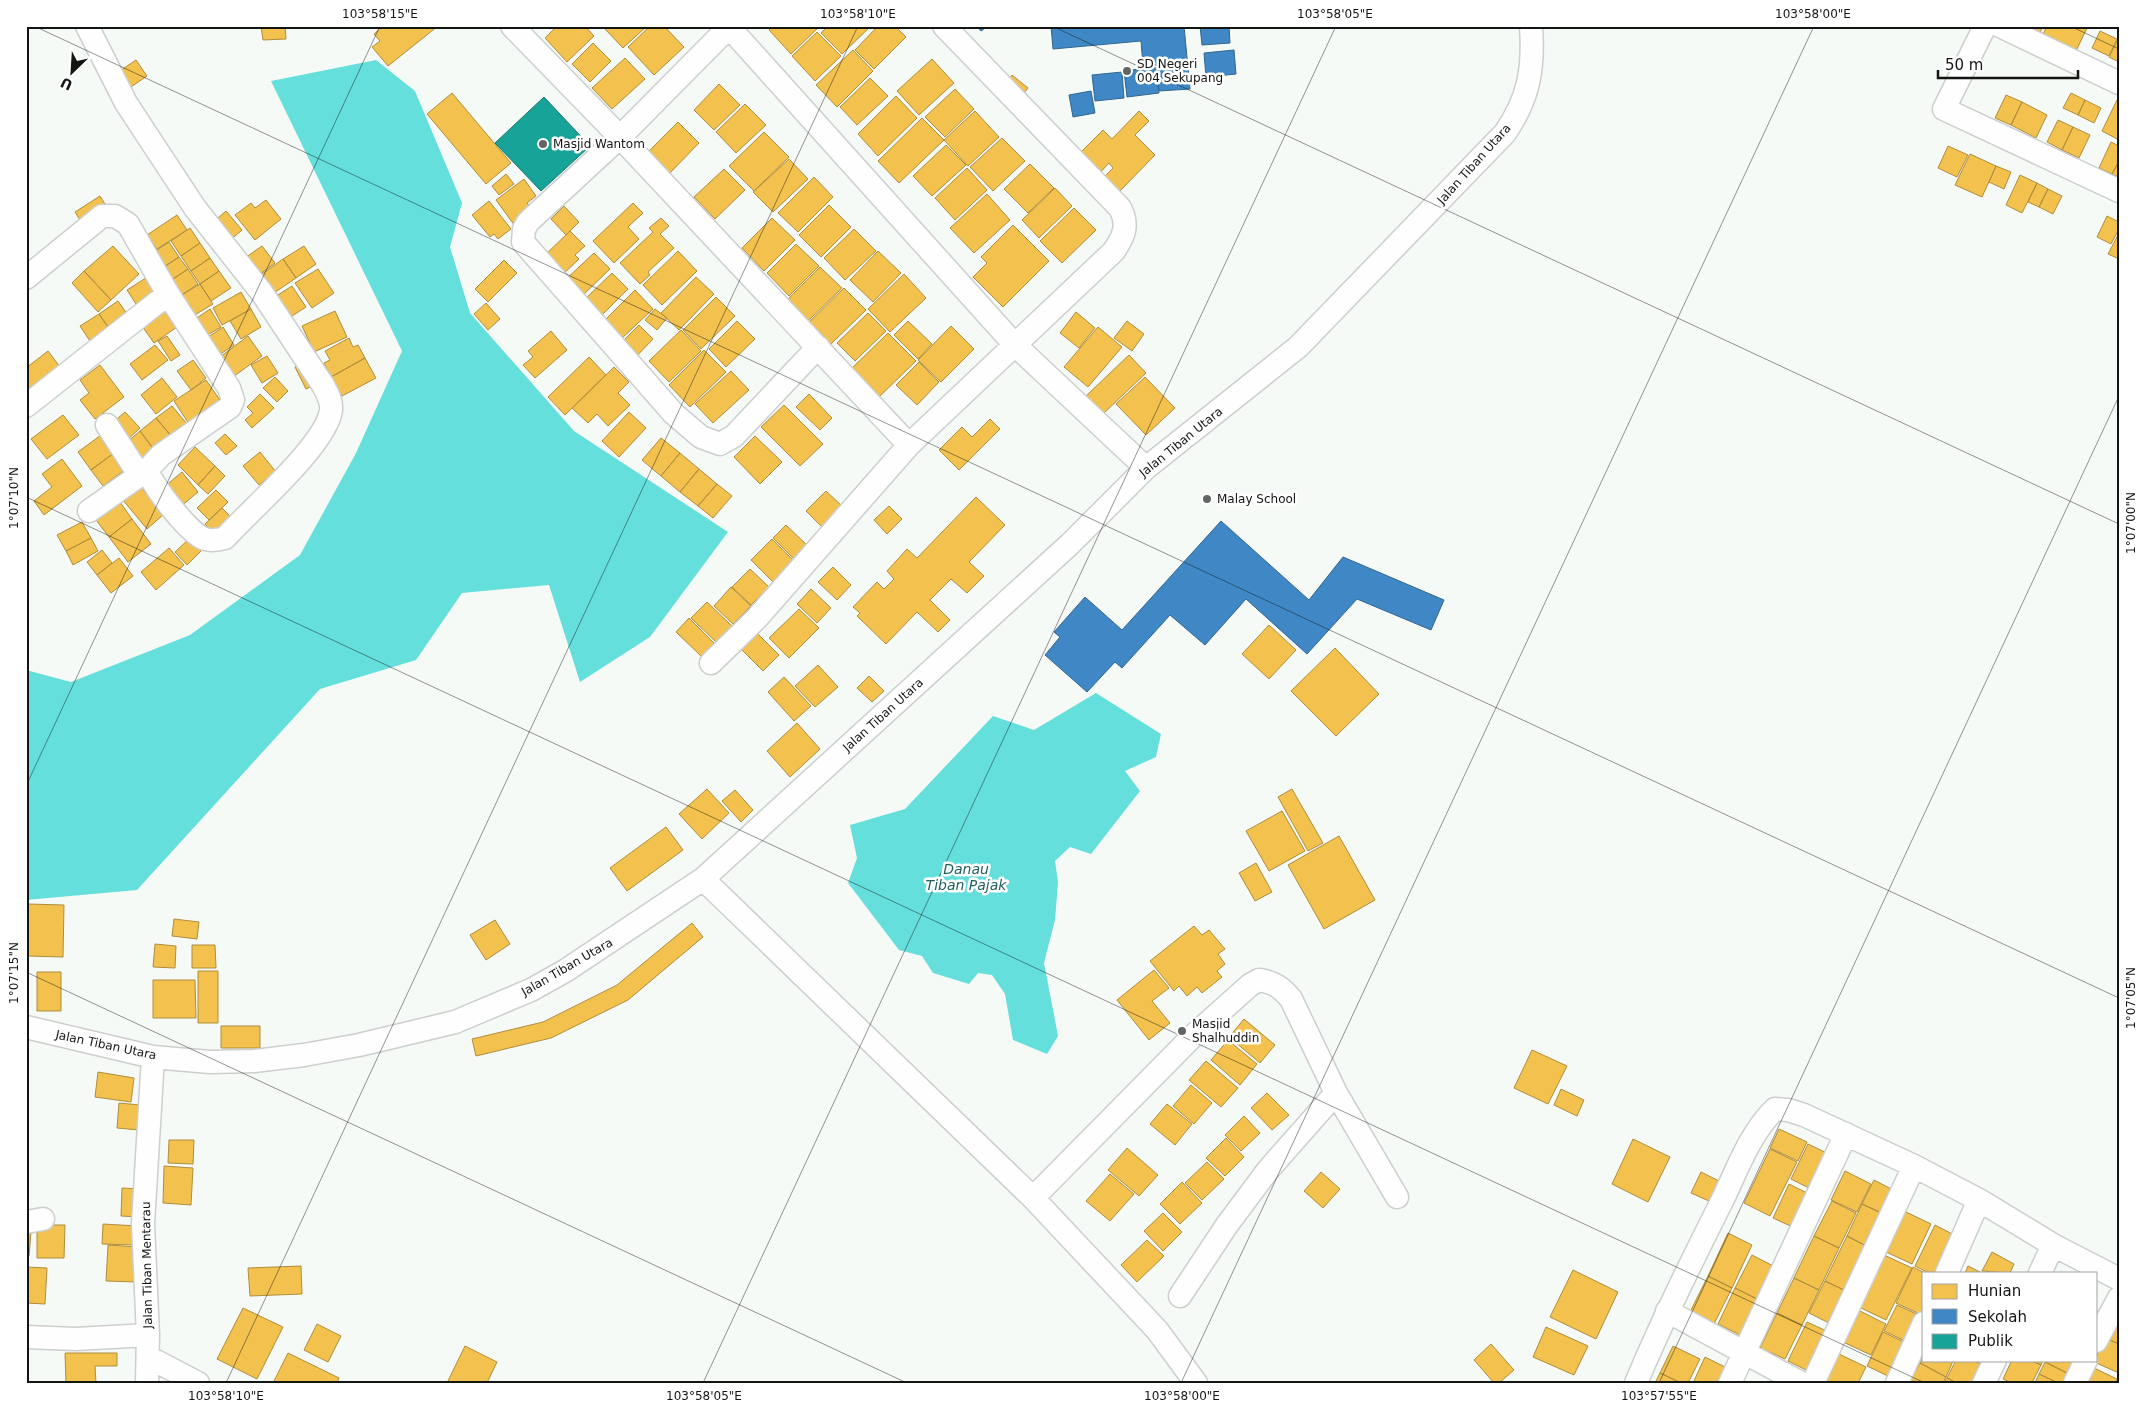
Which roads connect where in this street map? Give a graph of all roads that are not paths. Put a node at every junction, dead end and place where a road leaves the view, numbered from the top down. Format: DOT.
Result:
graph roads {
  1 [pos="87,26"];
  2 [pos="512,26"];
  3 [pos="944,26"];
  4 [pos="1531,26"];
  5 [pos="1985,26"];
  6 [pos="2000,26"];
  7 [pos="729,27"];
  8 [pos="2119,83"];
  9 [pos="620,137"];
  10 [pos="2119,191"];
  11 [pos="26,278"];
  12 [pos="168,294"];
  13 [pos="1015,345"];
  14 [pos="818,347"];
  15 [pos="26,406"];
  16 [pos="107,425"];
  17 [pos="910,445"];
  18 [pos="1146,468"];
  19 [pos="144,473"];
  20 [pos="89,511"];
  21 [pos="712,663"];
  22 [pos="703,879"];
  23 [pos="26,1027"];
  24 [pos="153,1057"];
  25 [pos="1336,1093"];
  26 [pos="1846,1134"];
  27 [pos="1914,1166"];
  28 [pos="1397,1197"];
  29 [pos="1033,1198"];
  30 [pos="1980,1200"];
  31 [pos="2054,1245"];
  32 [pos="1947,1272"];
  33 [pos="2040,1272"];
  34 [pos="2119,1279"];
  35 [pos="1180,1296"];
  36 [pos="2119,1298"];
  37 [pos="1666,1311"];
  38 [pos="1922,1327"];
  39 [pos="148,1335"];
  40 [pos="26,1337"];
  41 [pos="2098,1337"];
  42 [pos="1744,1352"];
  43 [pos="148,1357"];
  44 [pos="1994,1362"];
  45 [pos="2085,1362"];
  46 [pos="147,1383"];
  47 [pos="198,1383"];
  48 [pos="1196,1383"];
  49 [pos="1636,1383"];
  50 [pos="1730,1383"];
  51 [pos="1801,1383"];
  52 [pos="1813,1383"];
  53 [pos="1897,1383"];
  54 [pos="1984,1383"];
  55 [pos="2075,1383"];
  1 -- 19 [label="street"];
  2 -- 9 [label="street"];
  3 -- 13 [label="street"];
  4 -- 18 [label="street, Jalan Tiban Utara"];
  5 -- 10 [label="street"];
  6 -- 8 [label="street"];
  7 -- 9 [label="street"];
  7 -- 13 [label="street"];
  9 -- 14 [label="street"];
  9 -- 14 [label="street"];
  11 -- 12 [label="street"];
  12 -- 15 [label="street"];
  12 -- 19 [label="street"];
  13 -- 17 [label="street"];
  13 -- 18 [label="street"];
  14 -- 17 [label="street"];
  16 -- 19 [label="street"];
  17 -- 21 [label="street"];
  18 -- 22 [label="street, Jalan Tiban Utara"];
  19 -- 20 [label="street"];
  22 -- 24 [label="street, Jalan Tiban Utara"];
  22 -- 29 [label="street"];
  23 -- 24 [label="street, Jalan Tiban Utara"];
  24 -- 39 [label="street, Jalan Tiban Mentarau"];
  25 -- 28 [label="street"];
  25 -- 29 [label="street"];
  25 -- 35 [label="street"];
  26 -- 27 [label="street"];
  26 -- 37 [label="street"];
  26 -- 42 [label="street"];
  27 -- 30 [label="street"];
  27 -- 52 [label="street"];
  29 -- 48 [label="street"];
  30 -- 31 [label="street"];
  30 -- 32 [label="street"];
  31 -- 33 [label="street"];
  31 -- 34 [label="street"];
  36 -- 41 [label="street"];
  37 -- 42 [label="street"];
  37 -- 49 [label="street"];
  38 -- 53 [label="street"];
  39 -- 40 [label="street"];
  39 -- 43 [label="street, Jalan Tiban Mentarau"];
  42 -- 50 [label="street"];
  42 -- 51 [label="street"];
  43 -- 46 [label="street, Jalan Tiban Mentarau"];
  43 -- 47 [label="street"];
  44 -- 54 [label="street"];
  45 -- 55 [label="street"];
}
